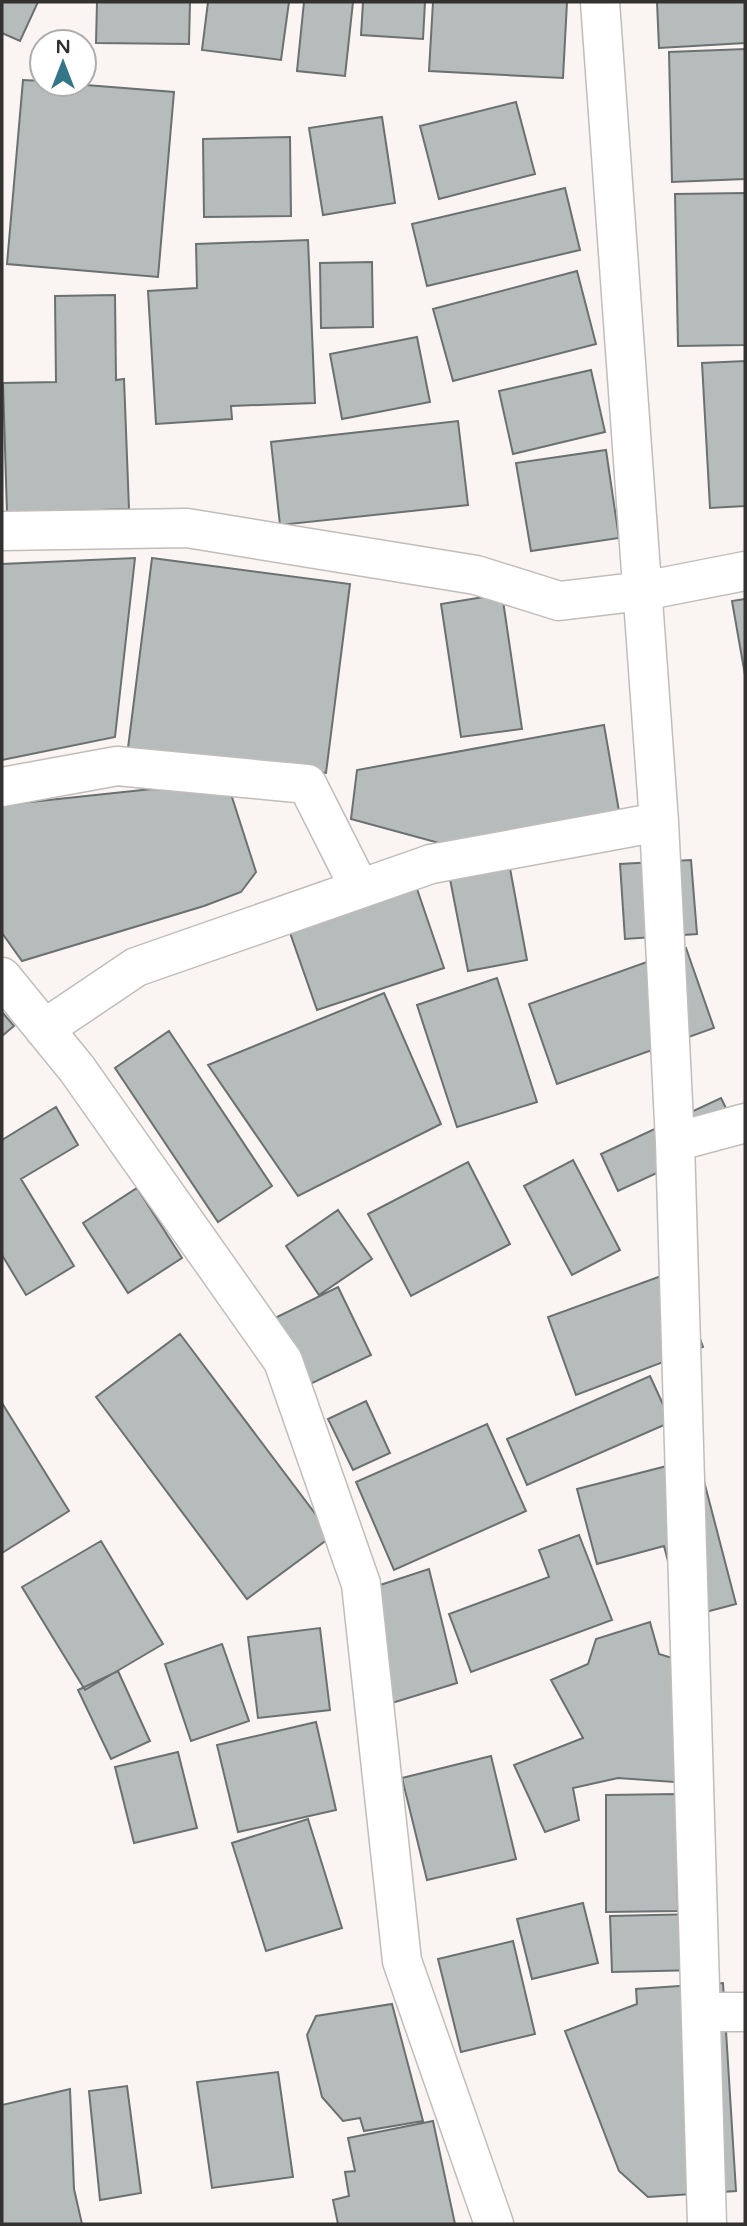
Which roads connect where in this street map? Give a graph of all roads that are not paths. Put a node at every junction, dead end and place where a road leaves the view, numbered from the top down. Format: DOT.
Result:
graph roads {
  1 [pos="600,2"];
  2 [pos="2,530"];
  3 [pos="745,571"];
  4 [pos="643,591"];
  5 [pos="2,787"];
  6 [pos="659,822"];
  7 [pos="360,889"];
  8 [pos="2,977"];
  9 [pos="44,1029"];
  10 [pos="745,1123"];
  11 [pos="675,1142"];
  12 [pos="701,2012"];
  13 [pos="745,2012"];
  14 [pos="494,2224"];
  15 [pos="707,2224"];
  1 -- 4 [label="street"];
  2 -- 4 [label="street"];
  3 -- 4 [label="street"];
  4 -- 6 [label="street"];
  5 -- 7 [label="street"];
  6 -- 7 [label="street"];
  6 -- 11 [label="street"];
  7 -- 9 [label="street"];
  8 -- 9 [label="street"];
  9 -- 14 [label="street"];
  10 -- 11 [label="street"];
  11 -- 12 [label="street"];
  12 -- 13 [label="street"];
  12 -- 15 [label="street"];
}
